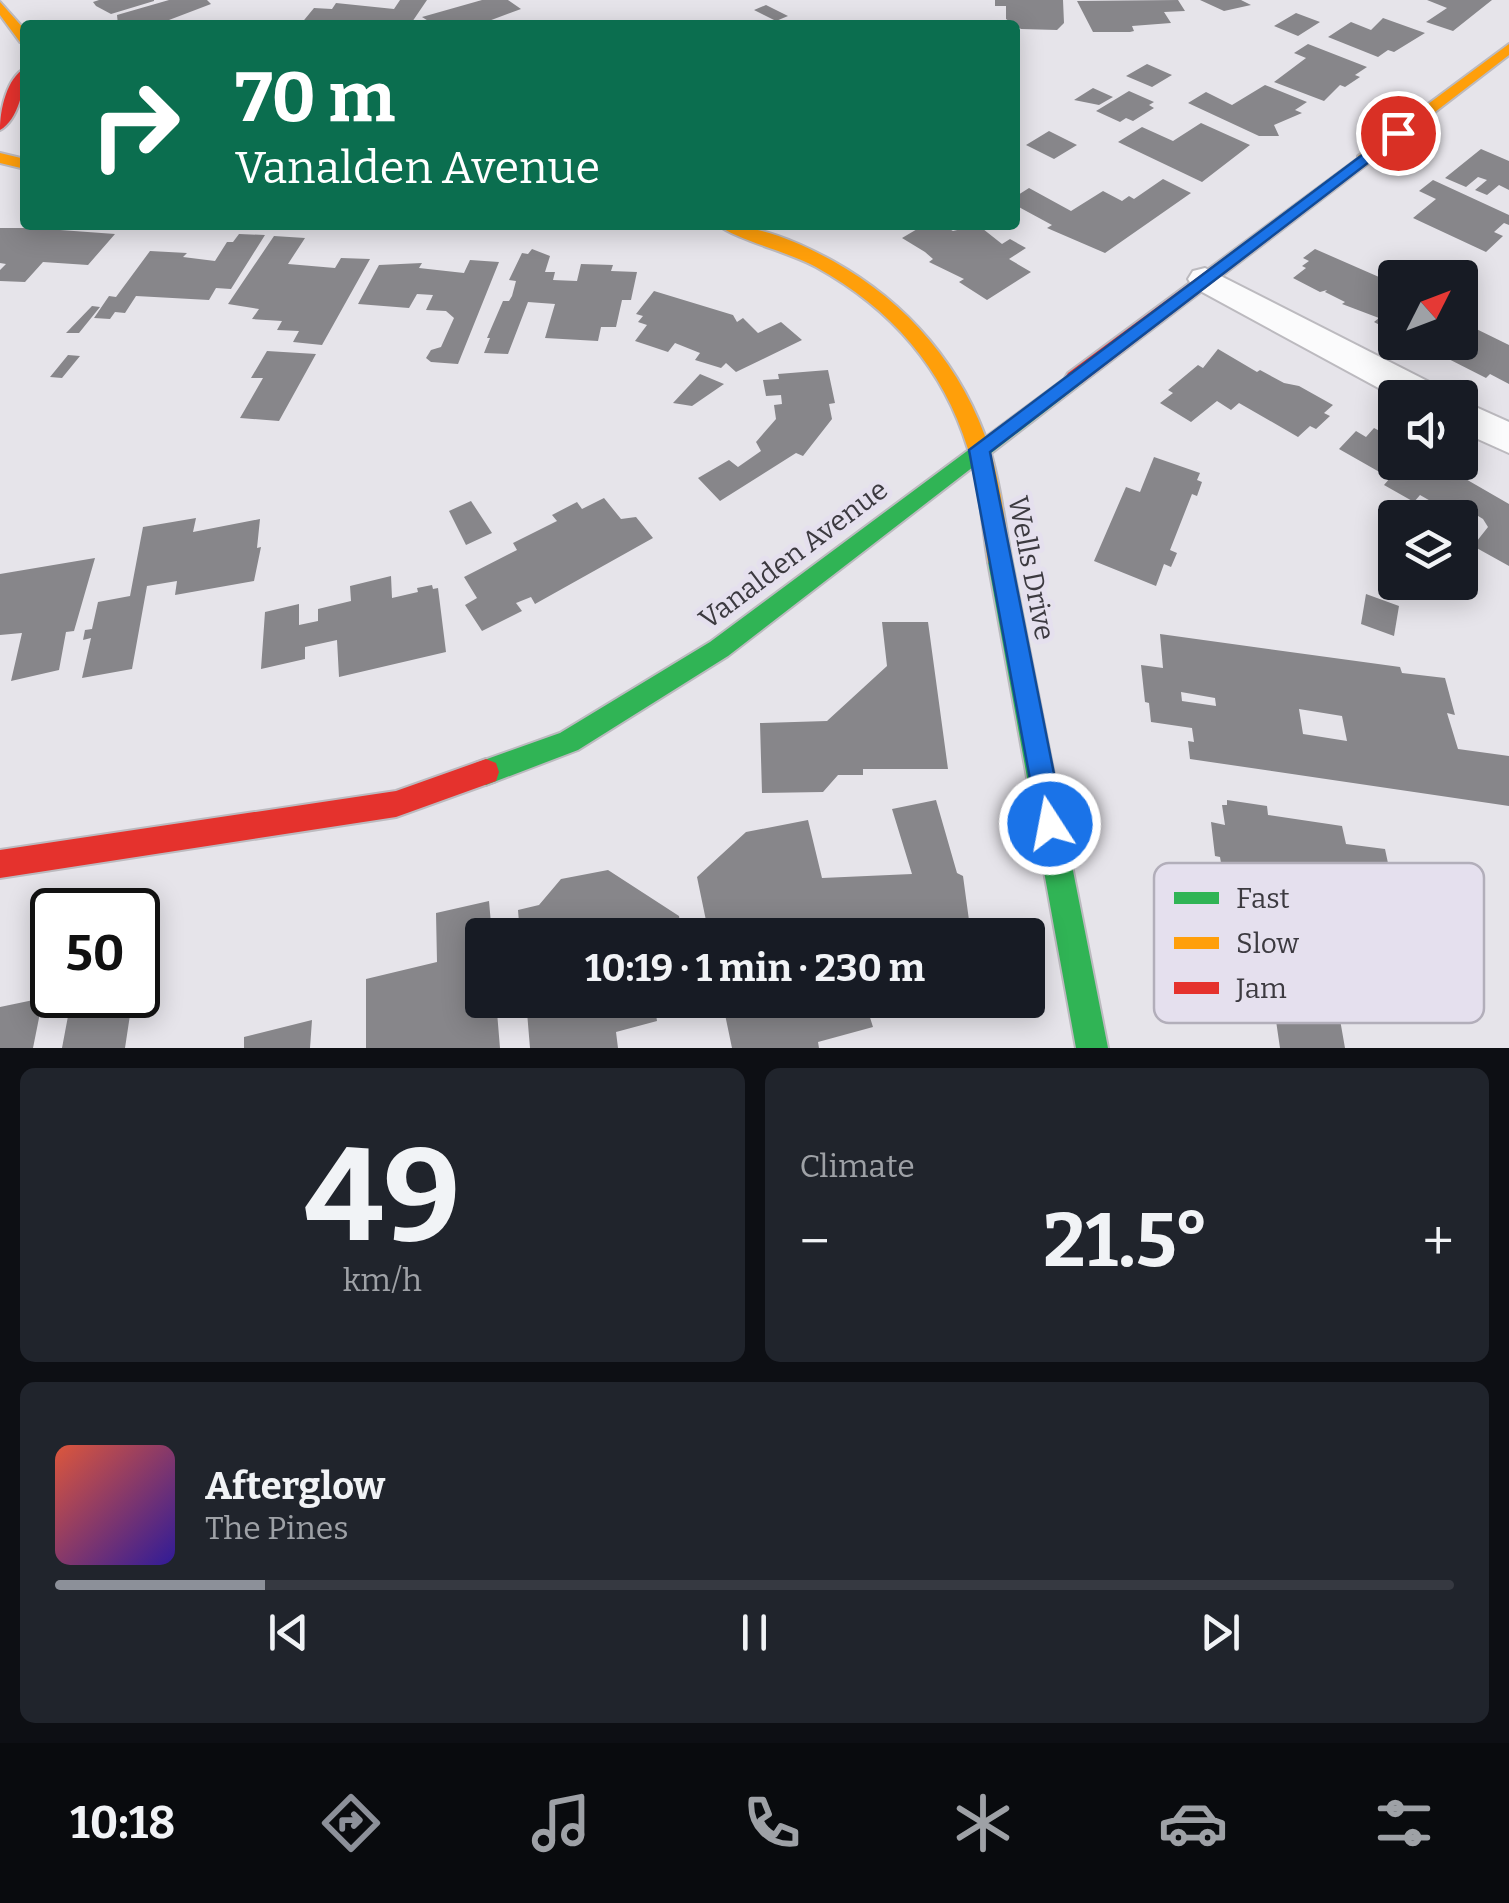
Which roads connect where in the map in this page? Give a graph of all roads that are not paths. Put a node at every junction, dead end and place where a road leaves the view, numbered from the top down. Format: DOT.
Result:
graph roads {
  1 [pos="0,6"];
  2 [pos="20,32"];
  3 [pos="1509,48"];
  4 [pos="20,83"];
  5 [pos="0,125"];
  6 [pos="748,230"];
  7 [pos="1204,279"];
  8 [pos="1395,380"];
  9 [pos="1478,423"];
  10 [pos="1509,439"];
  11 [pos="979,450"];
  12 [pos="0,864"];
  13 [pos="1092,1048"];
  1 -- 2 [label="main road"];
  3 -- 7 [label="main road, Vanalden Avenue"];
  4 -- 5 [label="main road"];
  6 -- 11 [label="main road, Wells Drive"];
  7 -- 8 [label="street"];
  7 -- 11 [label="main road, Vanalden Avenue"];
  9 -- 10 [label="street"];
  11 -- 12 [label="main road, Vanalden Avenue"];
  11 -- 13 [label="main road, Wells Drive"];
}
